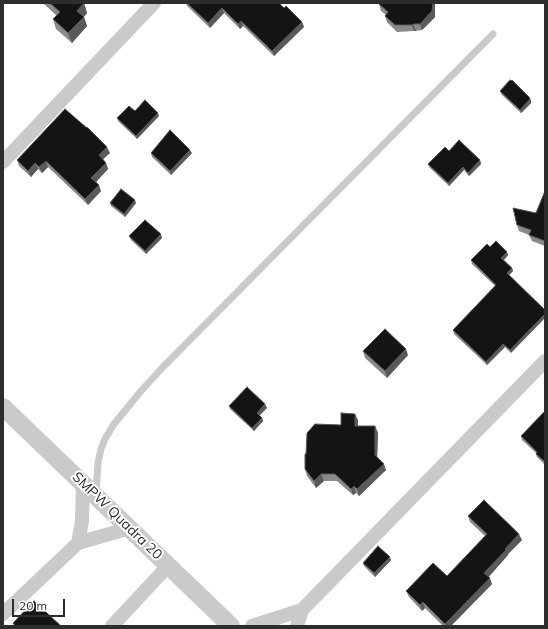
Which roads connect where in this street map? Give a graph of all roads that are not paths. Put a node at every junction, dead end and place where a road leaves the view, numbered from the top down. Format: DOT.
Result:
graph roads {
  1 [pos="154,3"];
  2 [pos="493,34"];
  3 [pos="3,162"];
  4 [pos="545,361"];
  5 [pos="3,407"];
  6 [pos="83,483"];
  7 [pos="96,496"];
  8 [pos="130,528"];
  9 [pos="78,542"];
  10 [pos="168,566"];
  11 [pos="302,610"];
  12 [pos="3,614"];
  13 [pos="112,626"];
  14 [pos="231,626"];
  15 [pos="252,626"];
  16 [pos="297,626"];
  1 -- 3 [label="street"];
  2 -- 7 [label="lane"];
  4 -- 11 [label="street"];
  5 -- 6 [label="street, SMPW Quadra 20"];
  6 -- 7 [label="street, SMPW Quadra 20"];
  6 -- 9 [label="street"];
  7 -- 8 [label="street, SMPW Quadra 20"];
  8 -- 9 [label="street"];
  8 -- 10 [label="street, SMPW Quadra 20"];
  9 -- 12 [label="street"];
  10 -- 13 [label="street"];
  10 -- 14 [label="street, SMPW Quadra 20"];
  11 -- 15 [label="street"];
  11 -- 16 [label="street"];
}
